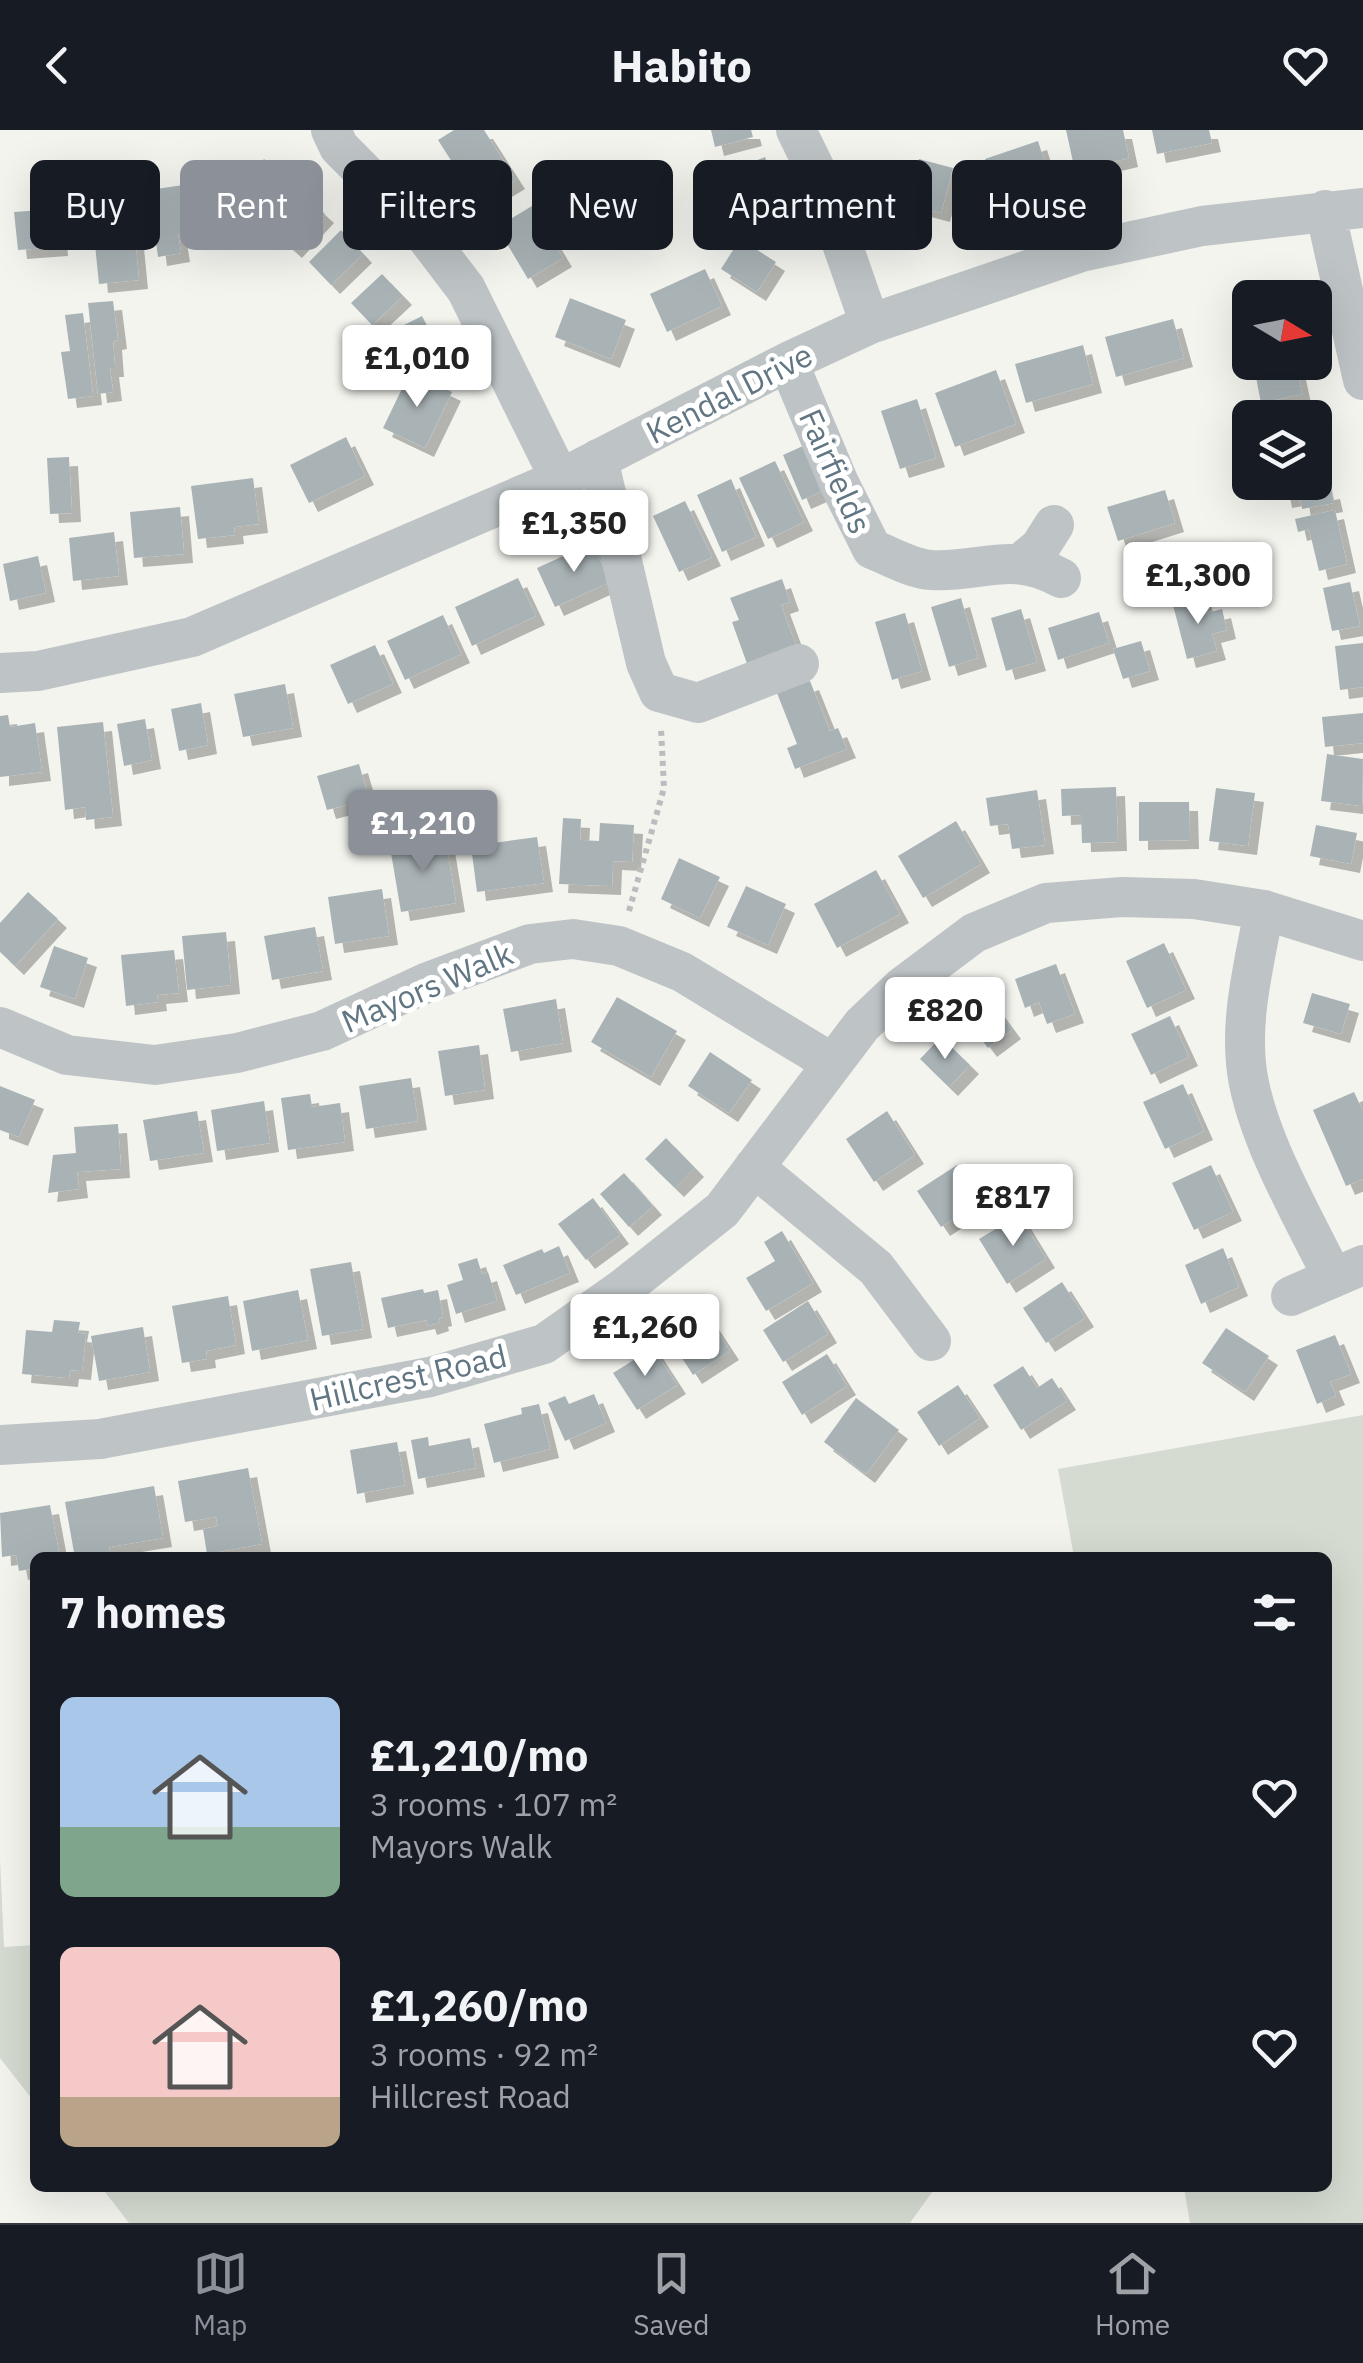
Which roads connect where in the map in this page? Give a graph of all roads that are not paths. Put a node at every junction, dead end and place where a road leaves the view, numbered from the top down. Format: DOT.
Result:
graph roads {
  1 [pos="331,130"];
  2 [pos="796,130"];
  3 [pos="1344,209"];
  4 [pos="870,324"];
  5 [pos="788,362"];
  6 [pos="1363,380"];
  7 [pos="598,459"];
  8 [pos="560,478"];
  9 [pos="1054,526"];
  10 [pos="1022,562"];
  11 [pos="1061,578"];
  12 [pos="799,664"];
  13 [pos="0,673"];
  14 [pos="1264,910"];
  15 [pos="1363,941"];
  16 [pos="0,1027"];
  17 [pos="832,1062"];
  18 [pos="754,1166"];
  19 [pos="1348,1272"];
  20 [pos="1291,1296"];
  21 [pos="931,1342"];
  22 [pos="0,1445"];
  1 -- 8 [label="street"];
  2 -- 4 [label="street"];
  3 -- 4 [label="street, Kendal Drive"];
  3 -- 6 [label="street"];
  4 -- 5 [label="street, Kendal Drive"];
  5 -- 7 [label="street, Kendal Drive"];
  5 -- 10 [label="street, Fairfields"];
  7 -- 8 [label="street, Kendal Drive"];
  7 -- 12 [label="street"];
  8 -- 13 [label="street, Kendal Drive"];
  9 -- 10 [label="street"];
  10 -- 11 [label="street, Fairfields"];
  14 -- 15 [label="street, Hillcrest Road"];
  14 -- 17 [label="street, Hillcrest Road"];
  14 -- 19 [label="street"];
  16 -- 17 [label="street, Mayors Walk"];
  17 -- 18 [label="street, Hillcrest Road"];
  18 -- 21 [label="street"];
  18 -- 22 [label="street, Hillcrest Road"];
  19 -- 20 [label="street"];
}
